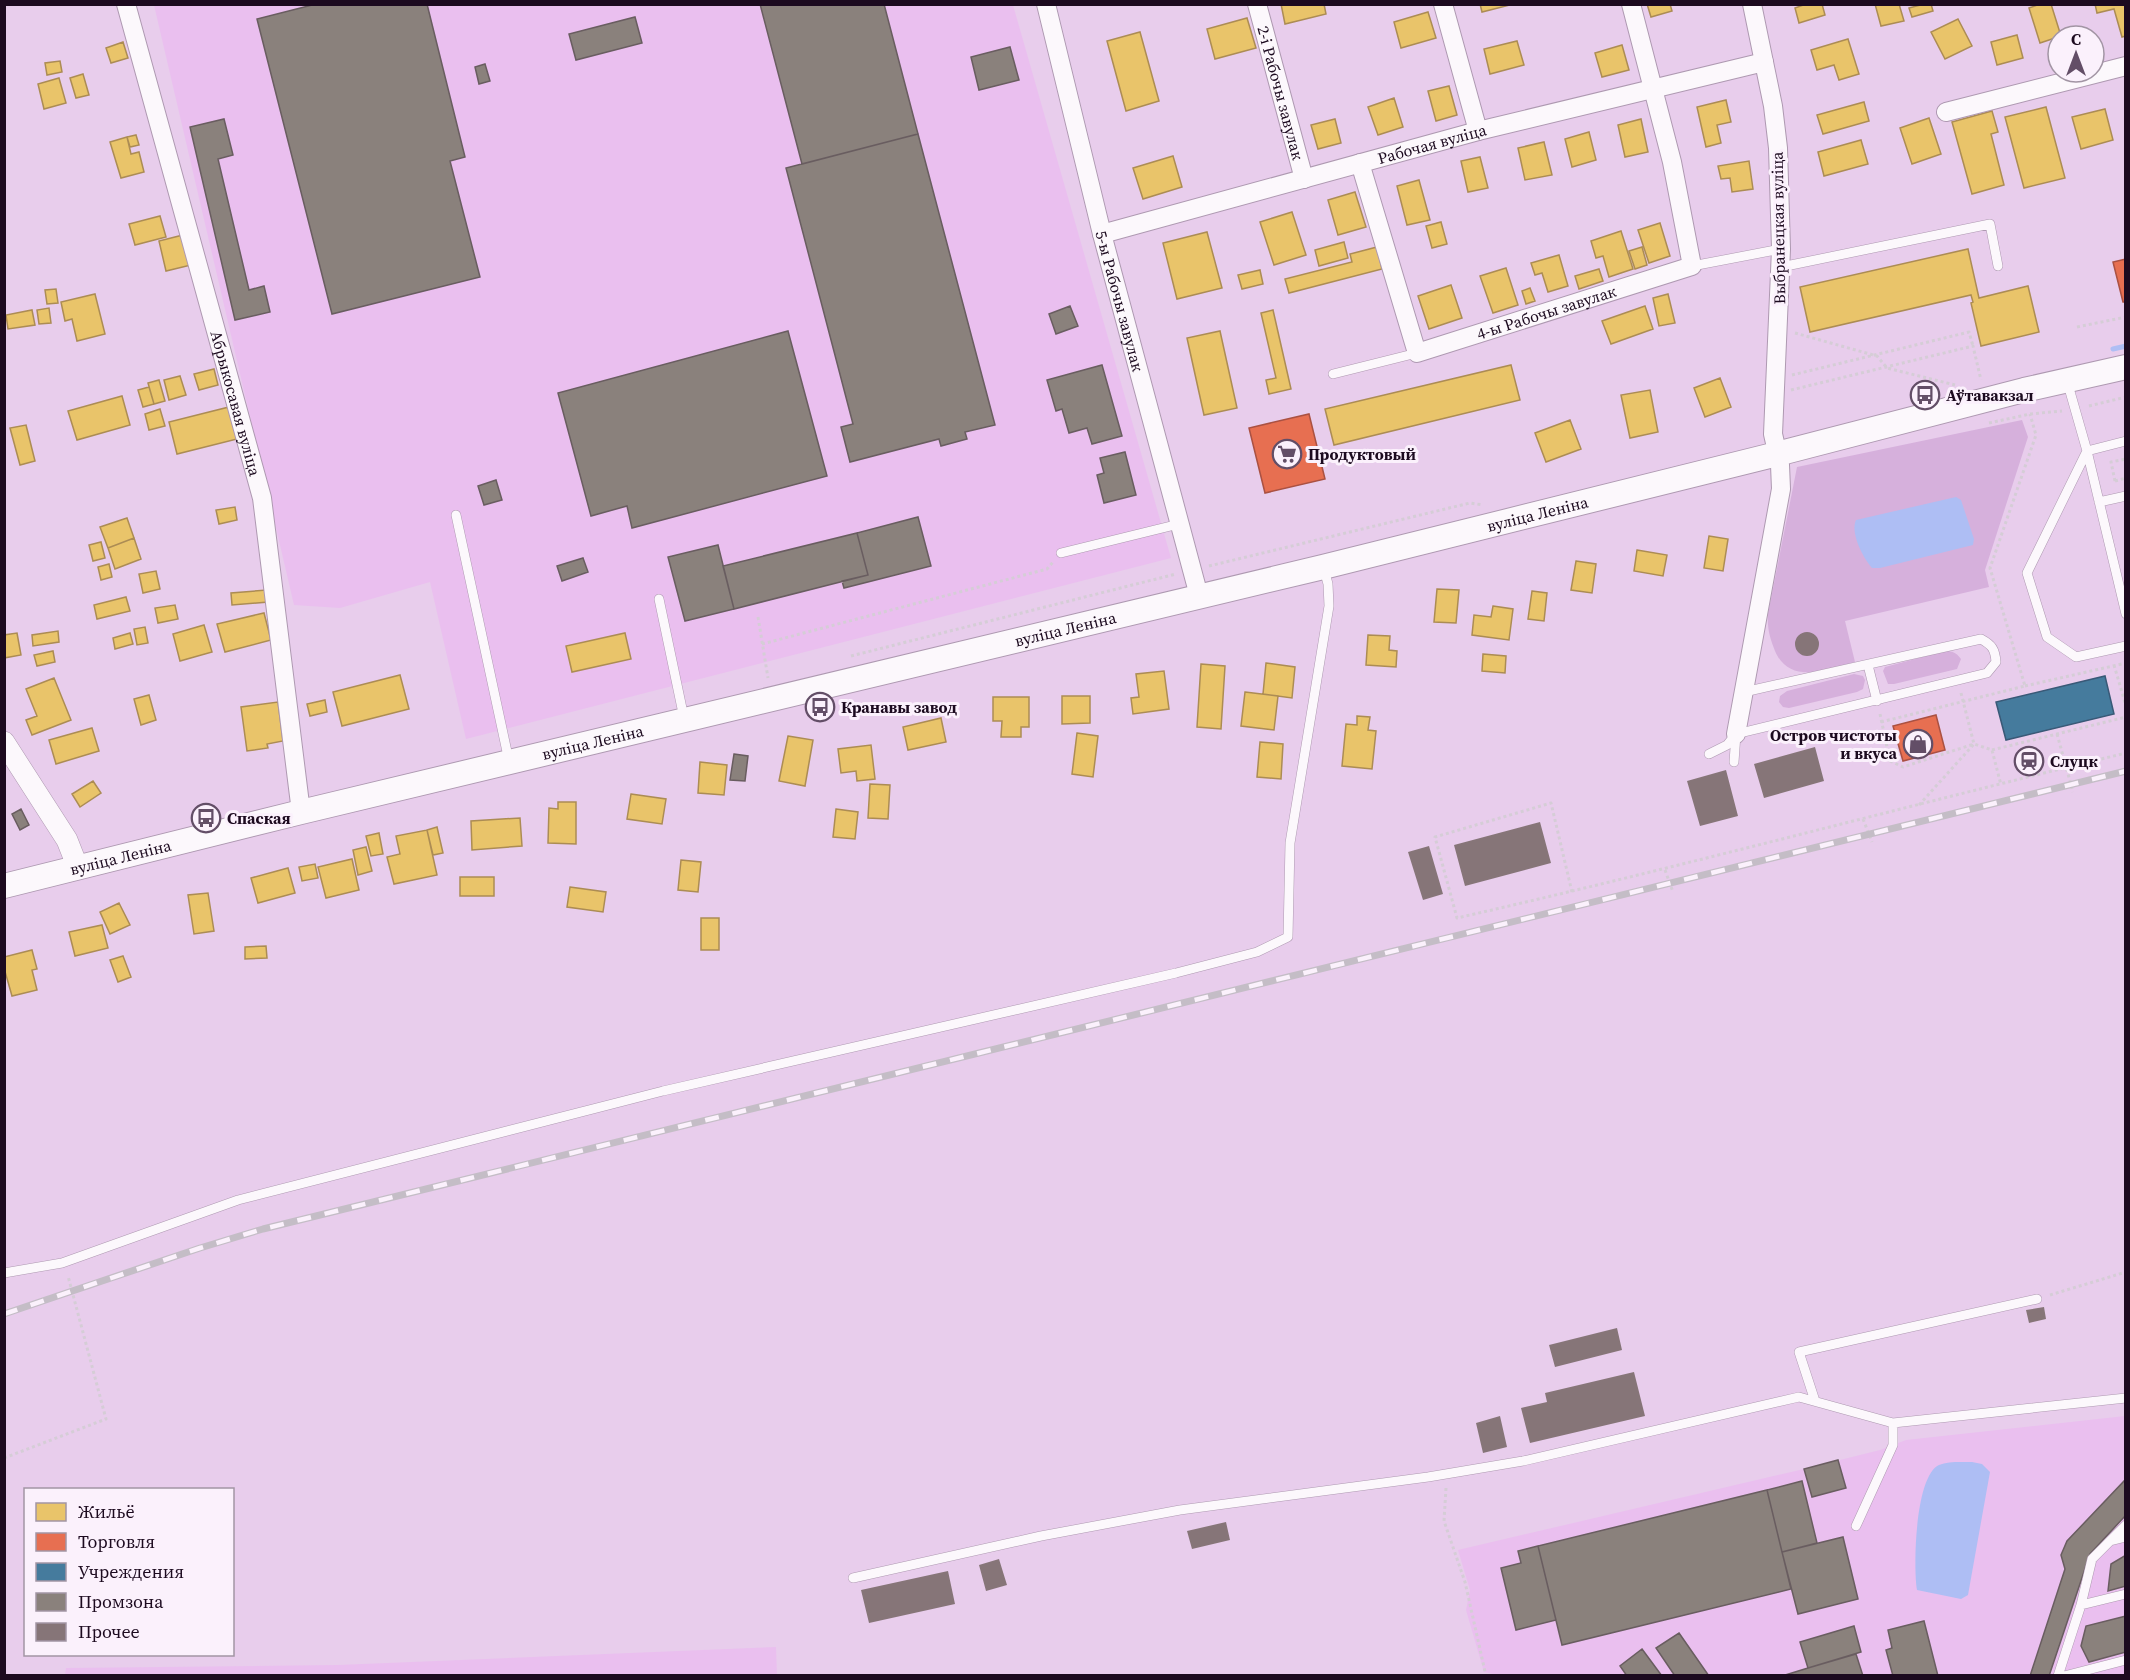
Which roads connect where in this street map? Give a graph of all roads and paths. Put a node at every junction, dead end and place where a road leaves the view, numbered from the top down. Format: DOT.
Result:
graph roads {
  1 [pos="126,4"];
  2 [pos="1046,4"];
  3 [pos="1257,4"];
  4 [pos="1443,4"];
  5 [pos="1631,4"];
  6 [pos="1752,4"];
  7 [pos="1764,62"];
  8 [pos="2126,66"];
  9 [pos="1653,89"];
  10 [pos="1946,112"];
  11 [pos="1478,131"];
  12 [pos="1360,163"];
  13 [pos="1304,179"];
  14 [pos="1102,234"];
  15 [pos="1781,258"];
  16 [pos="1692,266"];
  17 [pos="1998,266"];
  18 [pos="2126,317"];
  19 [pos="2077,327"];
  20 [pos="1778,329"];
  21 [pos="1973,346"];
  22 [pos="1417,353"];
  23 [pos="1877,356"];
  24 [pos="2126,367"];
  25 [pos="1887,368"];
  26 [pos="1333,374"];
  27 [pos="2067,380"];
  28 [pos="1981,382"];
  29 [pos="1775,386"];
  30 [pos="1959,387"];
  31 [pos="2030,414"];
  32 [pos="2126,441"];
  33 [pos="2087,451"];
  34 [pos="1777,454"];
  35 [pos="2126,459"];
  36 [pos="2126,478"];
  37 [pos="2115,481"];
  38 [pos="2095,485"];
  39 [pos="2126,496"];
  40 [pos="2099,502"];
  41 [pos="456,515"];
  42 [pos="1179,524"];
  43 [pos="1061,553"];
  44 [pos="1323,567"];
  45 [pos="1192,570"];
  46 [pos="1199,596"];
  47 [pos="659,599"];
  48 [pos="2126,614"];
  49 [pos="758,617"];
  50 [pos="762,644"];
  51 [pos="2126,646"];
  52 [pos="2110,649"];
  53 [pos="848,657"];
  54 [pos="2126,663"];
  55 [pos="1868,665"];
  56 [pos="2114,665"];
  57 [pos="768,678"];
  58 [pos="1957,680"];
  59 [pos="2025,686"];
  60 [pos="1744,692"];
  61 [pos="2124,696"];
  62 [pos="1877,701"];
  63 [pos="1963,702"];
  64 [pos="2126,706"];
  65 [pos="2126,717"];
  66 [pos="685,720"];
  67 [pos="1881,722"];
  68 [pos="1736,734"];
  69 [pos="2057,734"];
  70 [pos="4,742"];
  71 [pos="1974,744"];
  72 [pos="1992,750"];
  73 [pos="2126,753"];
  74 [pos="1709,754"];
  75 [pos="1734,762"];
  76 [pos="509,763"];
  77 [pos="2065,768"];
  78 [pos="2001,784"];
  79 [pos="2073,792"];
  80 [pos="1919,806"];
  81 [pos="301,812"];
  82 [pos="1863,819"];
  83 [pos="1872,842"];
  84 [pos="78,868"];
  85 [pos="1665,870"];
  86 [pos="4,886"];
  87 [pos="1572,892"];
  88 [pos="1673,892"];
  89 [pos="62,1263"];
  90 [pos="2126,1272"];
  91 [pos="4,1273"];
  92 [pos="2037,1299"];
  93 [pos="2126,1398"];
  94 [pos="1815,1401"];
  95 [pos="1893,1423"];
  96 [pos="4,1458"];
  97 [pos="1447,1474"];
  98 [pos="2126,1525"];
  99 [pos="1856,1526"];
  100 [pos="2126,1537"];
  101 [pos="2110,1541"];
  102 [pos="852,1578"];
  103 [pos="2126,1594"];
  104 [pos="2081,1605"];
  105 [pos="2126,1660"];
  106 [pos="1486,1676"];
  107 [pos="2058,1676"];
  108 [pos="2064,1676"];
  1 -- 81 [label="street, Абрыкосавая вуліца"];
  2 -- 14 [label="street, 5-ы Рабочы завулак"];
  3 -- 13 [label="street, 2-і Рабочы завулак"];
  4 -- 11 [label="street"];
  5 -- 9 [label="street"];
  6 -- 7 [label="street, Выбранецкая вуліца"];
  7 -- 9 [label="street, Рабочая вуліца"];
  7 -- 15 [label="street, Выбранецкая вуліца"];
  8 -- 10 [label="street"];
  9 -- 11 [label="street, Рабочая вуліца"];
  9 -- 16 [label="street"];
  11 -- 12 [label="street, Рабочая вуліца"];
  12 -- 13 [label="street, Рабочая вуліца"];
  12 -- 22 [label="street"];
  13 -- 14 [label="street, Рабочая вуліца"];
  14 -- 42 [label="street, 5-ы Рабочы завулак"];
  15 -- 16 [label="lane"];
  15 -- 17 [label="lane"];
  15 -- 20 [label="street, Выбранецкая вуліца"];
  16 -- 22 [label="street, 4-ы Рабочы завулак"];
  18 -- 19 [label="path"];
  20 -- 23 [label="path"];
  20 -- 29 [label="street, Выбранецкая вуліца"];
  21 -- 23 [label="path"];
  21 -- 25 [label="path"];
  21 -- 28 [label="path"];
  22 -- 26 [label="lane"];
  23 -- 25 [label="path"];
  23 -- 29 [label="path"];
  24 -- 27 [label="main road, вуліца Леніна"];
  25 -- 29 [label="path"];
  25 -- 30 [label="path"];
  27 -- 33 [label="lane"];
  27 -- 34 [label="main road, вуліца Леніна"];
  29 -- 34 [label="street, Выбранецкая вуліца"];
  31 -- 59 [label="path"];
  32 -- 33 [label="lane"];
  33 -- 38 [label="lane"];
  33 -- 52 [label="lane"];
  34 -- 44 [label="main road, вуліца Леніна"];
  34 -- 60 [label="street, Выбранецкая вуліца"];
  35 -- 37 [label="path"];
  36 -- 37 [label="path"];
  37 -- 38 [label="path"];
  38 -- 40 [label="lane"];
  39 -- 40 [label="lane"];
  40 -- 48 [label="lane"];
  41 -- 76 [label="lane"];
  42 -- 43 [label="lane"];
  42 -- 45 [label="street, 5-ы Рабочы завулак"];
  43 -- 50 [label="path"];
  44 -- 46 [label="main road, вуліца Леніна"];
  44 -- 89 [label="lane"];
  45 -- 46 [label="street, 5-ы Рабочы завулак"];
  45 -- 53 [label="path"];
  46 -- 66 [label="main road, вуліца Леніна"];
  47 -- 66 [label="lane"];
  49 -- 50 [label="path"];
  50 -- 57 [label="path"];
  51 -- 52 [label="lane"];
  52 -- 56 [label="path"];
  54 -- 56 [label="path"];
  55 -- 58 [label="lane"];
  55 -- 60 [label="lane"];
  55 -- 62 [label="lane"];
  56 -- 59 [label="path"];
  56 -- 61 [label="path"];
  58 -- 62 [label="lane"];
  58 -- 63 [label="path"];
  59 -- 63 [label="path"];
  60 -- 68 [label="street, Выбранецкая вуліца"];
  61 -- 64 [label="path"];
  62 -- 67 [label="path"];
  62 -- 68 [label="lane"];
  63 -- 67 [label="path"];
  63 -- 71 [label="path"];
  65 -- 69 [label="path"];
  66 -- 76 [label="main road, вуліца Леніна"];
  67 -- 71 [label="path"];
  68 -- 74 [label="lane"];
  68 -- 75 [label="lane"];
  69 -- 72 [label="path"];
  69 -- 77 [label="path"];
  70 -- 84 [label="street"];
  71 -- 72 [label="path"];
  71 -- 80 [label="path"];
  72 -- 78 [label="path"];
  73 -- 77 [label="path"];
  76 -- 81 [label="main road, вуліца Леніна"];
  77 -- 78 [label="path"];
  77 -- 79 [label="path"];
  78 -- 80 [label="path"];
  80 -- 82 [label="path"];
  81 -- 84 [label="main road, вуліца Леніна"];
  82 -- 83 [label="path"];
  82 -- 85 [label="path"];
  84 -- 86 [label="main road, вуліца Леніна"];
  85 -- 87 [label="path"];
  85 -- 88 [label="path"];
  87 -- 87 [label="path"];
  89 -- 91 [label="lane"];
  89 -- 96 [label="path"];
  90 -- 92 [label="path"];
  92 -- 94 [label="lane"];
  93 -- 95 [label="lane"];
  94 -- 95 [label="lane"];
  94 -- 97 [label="lane"];
  95 -- 99 [label="lane"];
  97 -- 102 [label="lane"];
  97 -- 106 [label="path"];
  98 -- 101 [label="lane"];
  100 -- 101 [label="lane"];
  101 -- 104 [label="lane"];
  103 -- 104 [label="lane"];
  104 -- 107 [label="lane"];
  105 -- 108 [label="lane"];
}
